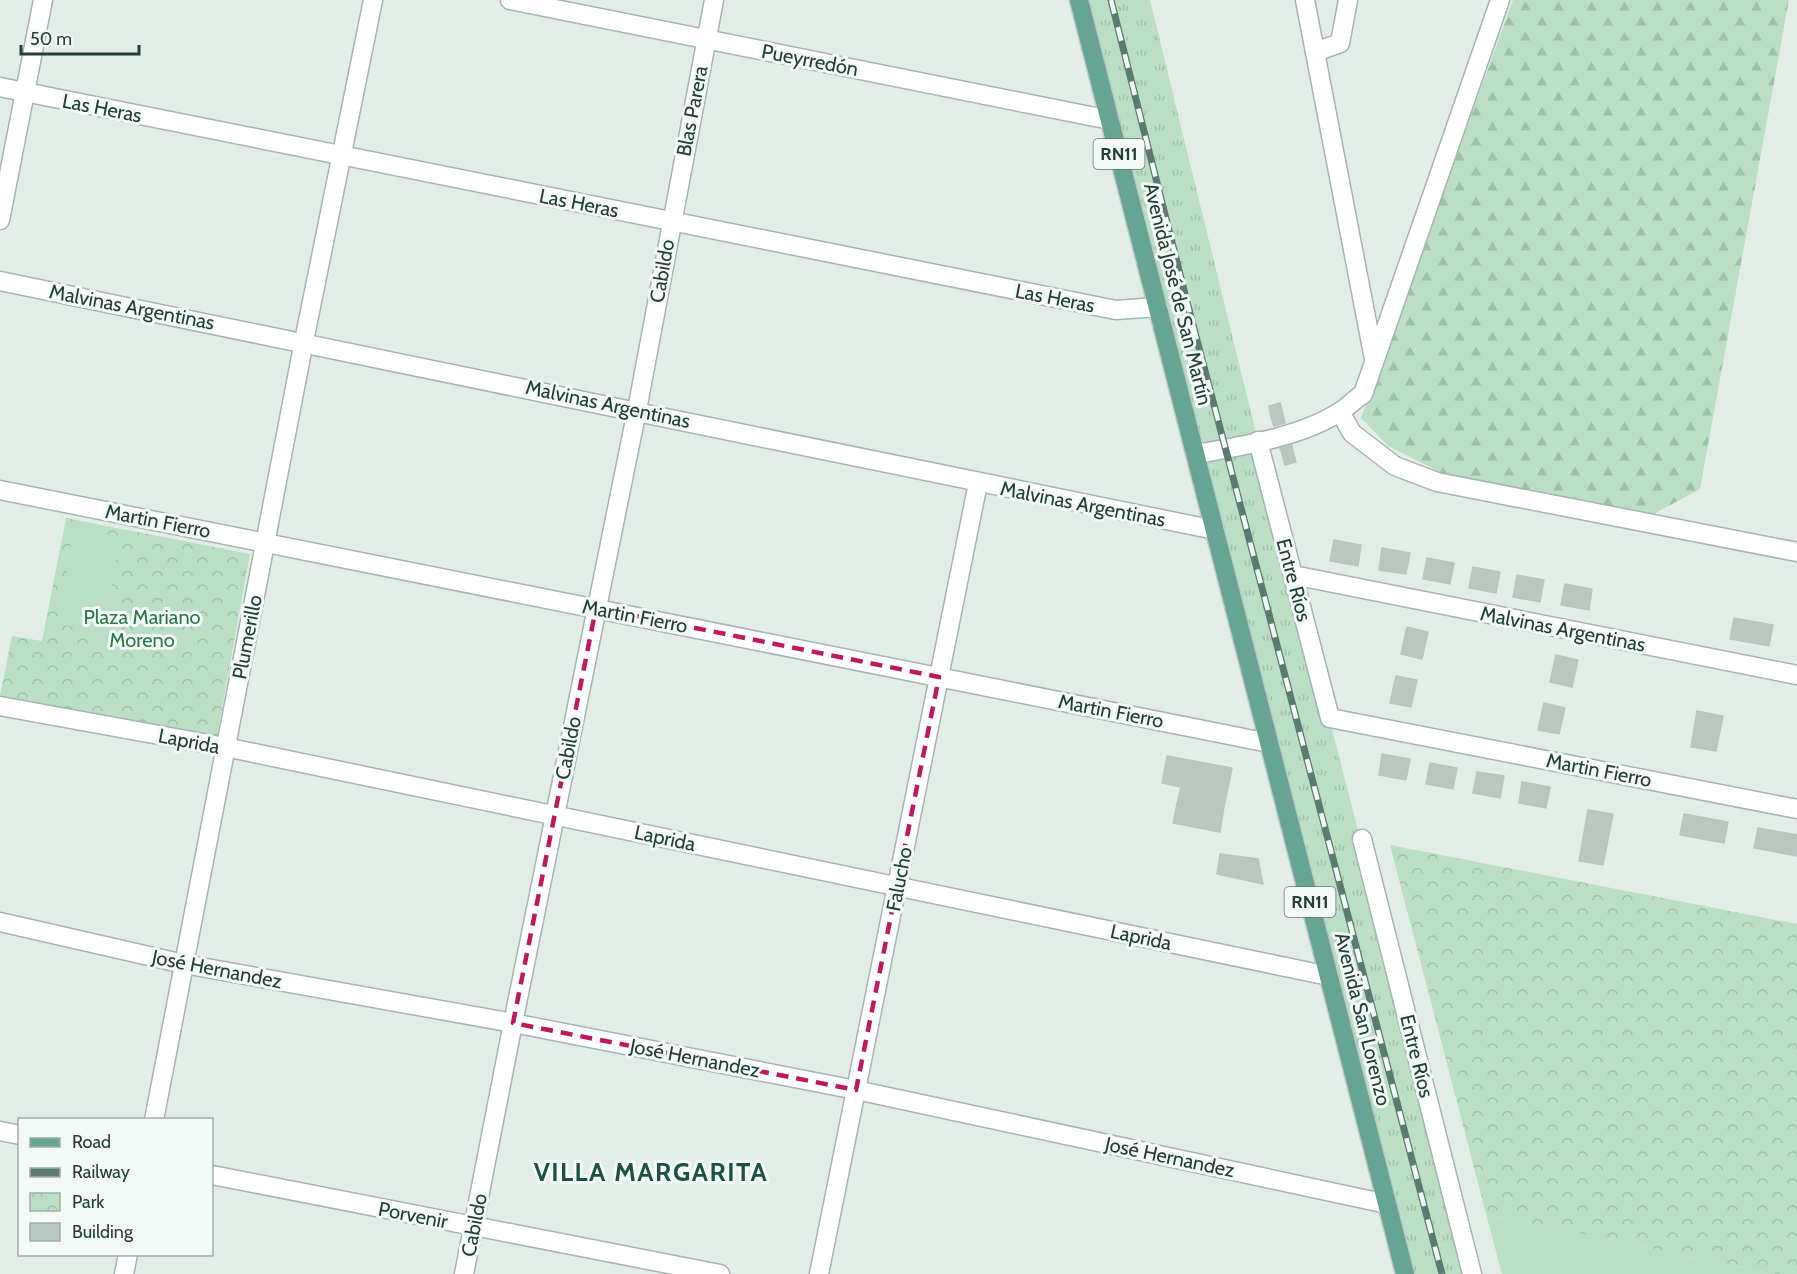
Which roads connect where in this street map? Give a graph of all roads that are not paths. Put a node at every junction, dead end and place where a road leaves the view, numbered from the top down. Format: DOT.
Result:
graph roads {
  1 [pos="43,0"];
  2 [pos="373,0"];
  3 [pos="510,0"];
  4 [pos="714,0"];
  5 [pos="1079,0"];
  6 [pos="1305,0"];
  7 [pos="1348,0"];
  8 [pos="1500,0"];
  9 [pos="706,39"];
  10 [pos="1315,52"];
  11 [pos="0,87"];
  12 [pos="25,93"];
  13 [pos="1110,120"];
  14 [pos="341,156"];
  15 [pos="0,220"];
  16 [pos="671,221"];
  17 [pos="0,281"];
  18 [pos="1158,307"];
  19 [pos="304,341"];
  20 [pos="1374,361"];
  21 [pos="637,410"];
  22 [pos="1340,412"];
  23 [pos="1258,441"];
  24 [pos="1196,454"];
  25 [pos="978,483"];
  26 [pos="0,490"];
  27 [pos="1215,530"];
  28 [pos="265,543"];
  29 [pos="1797,552"];
  30 [pos="1293,575"];
  31 [pos="596,608"];
  32 [pos="1797,675"];
  33 [pos="939,677"];
  34 [pos="0,706"];
  35 [pos="1330,718"];
  36 [pos="1269,742"];
  37 [pos="225,747"];
  38 [pos="1797,809"];
  39 [pos="555,815"];
  40 [pos="1362,839"];
  41 [pos="897,887"];
  42 [pos="0,922"];
  43 [pos="184,964"];
  44 [pos="1329,976"];
  45 [pos="513,1023"];
  46 [pos="856,1090"];
  47 [pos="154,1118"];
  48 [pos="0,1131"];
  49 [pos="18,1135"];
  50 [pos="213,1175"];
  51 [pos="1387,1204"];
  52 [pos="474,1227"];
  53 [pos="128,1256"];
  54 [pos="124,1274"];
  55 [pos="464,1274"];
  56 [pos="720,1274"];
  57 [pos="819,1274"];
  58 [pos="1405,1274"];
  59 [pos="1472,1274"];
  1 -- 12 [label="street"];
  2 -- 14 [label="street, Plumerillo"];
  3 -- 9 [label="street, Pueyrredón"];
  4 -- 9 [label="street, Blas Parera"];
  5 -- 13 [label="main road, Avenida José de San Martín / RN11"];
  6 -- 10 [label="street"];
  7 -- 10 [label="street"];
  8 -- 20 [label="street"];
  9 -- 13 [label="street, Pueyrredón"];
  9 -- 16 [label="street, Blas Parera"];
  10 -- 20 [label="street"];
  11 -- 12 [label="street, Las Heras"];
  12 -- 14 [label="street, Las Heras"];
  12 -- 15 [label="street"];
  13 -- 18 [label="main road, Avenida José de San Martín / RN11"];
  14 -- 16 [label="street, Las Heras"];
  14 -- 19 [label="street, Plumerillo"];
  16 -- 18 [label="street, Las Heras"];
  16 -- 21 [label="street, Cabildo"];
  17 -- 19 [label="street, Malvinas Argentinas"];
  18 -- 24 [label="main road, Avenida José de San Martín / RN11"];
  19 -- 21 [label="street, Malvinas Argentinas"];
  19 -- 28 [label="street, Plumerillo"];
  20 -- 22 [label="street"];
  21 -- 25 [label="street, Malvinas Argentinas"];
  21 -- 31 [label="street, Cabildo"];
  22 -- 23 [label="street"];
  22 -- 29 [label="street"];
  23 -- 24 [label="street"];
  23 -- 30 [label="street, Entre Ríos"];
  24 -- 27 [label="main road, Avenida José de San Martín / RN11"];
  25 -- 27 [label="street, Malvinas Argentinas"];
  25 -- 33 [label="street, Falucho"];
  26 -- 28 [label="street, Martin Fierro"];
  27 -- 36 [label="main road, Avenida San Lorenzo / RN11"];
  28 -- 31 [label="street, Martin Fierro"];
  28 -- 37 [label="street, Plumerillo"];
  30 -- 32 [label="street, Malvinas Argentinas"];
  30 -- 35 [label="street, Entre Ríos"];
  31 -- 33 [label="street, Martin Fierro"];
  31 -- 39 [label="street, Cabildo"];
  33 -- 36 [label="street, Martin Fierro"];
  33 -- 41 [label="street, Falucho"];
  34 -- 37 [label="street, Laprida"];
  35 -- 38 [label="street, Martin Fierro"];
  36 -- 44 [label="main road, Avenida San Lorenzo / RN11"];
  37 -- 39 [label="street, Laprida"];
  37 -- 43 [label="street, Plumerillo"];
  39 -- 41 [label="street, Laprida"];
  39 -- 45 [label="street, Cabildo"];
  40 -- 59 [label="street, Entre Ríos"];
  41 -- 44 [label="street, Laprida"];
  41 -- 46 [label="street, Falucho"];
  42 -- 43 [label="street, José Hernandez"];
  43 -- 45 [label="street, José Hernandez"];
  43 -- 47 [label="street, Plumerillo"];
  44 -- 51 [label="main road, Avenida San Lorenzo / RN11"];
  45 -- 46 [label="street, José Hernandez"];
  45 -- 52 [label="street, Cabildo"];
  46 -- 51 [label="street, José Hernandez"];
  46 -- 57 [label="street, Falucho"];
  48 -- 49 [label="street"];
  50 -- 52 [label="street, Porvenir"];
  51 -- 58 [label="main road, Avenida San Lorenzo / RN11"];
  52 -- 55 [label="street, Cabildo"];
  52 -- 56 [label="street, Porvenir"];
  53 -- 54 [label="street"];
}
